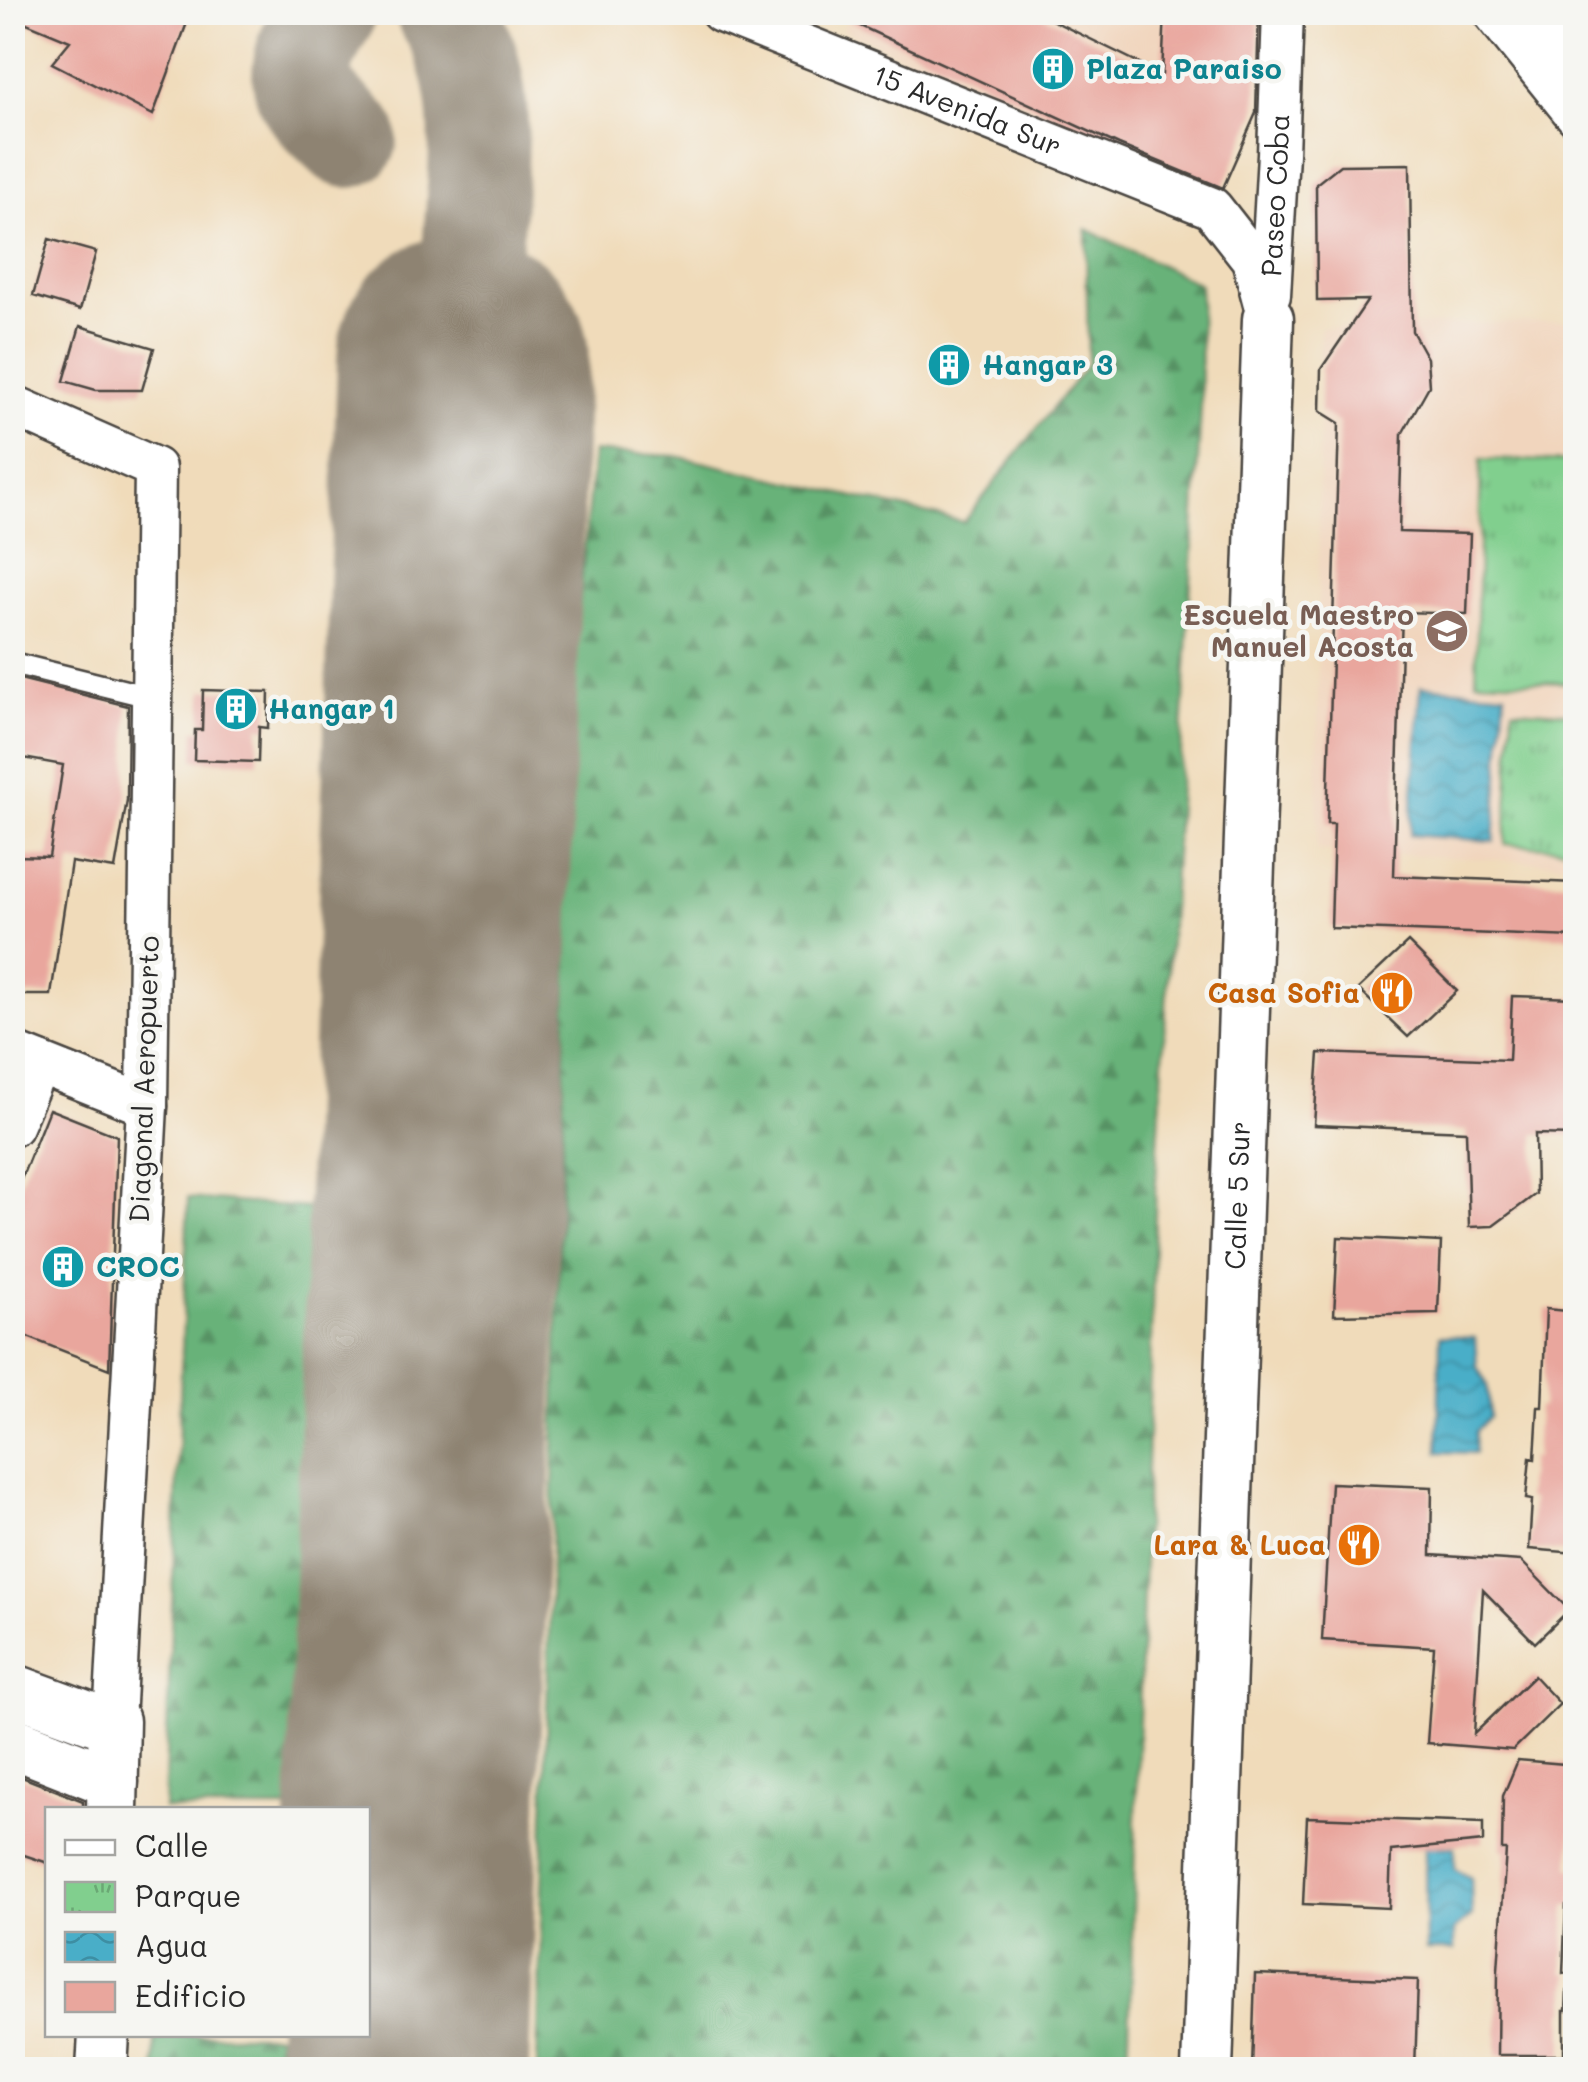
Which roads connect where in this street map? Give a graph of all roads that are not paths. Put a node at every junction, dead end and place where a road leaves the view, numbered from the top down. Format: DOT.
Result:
graph roads {
  1 [pos="721,12"];
  2 [pos="1283,12"];
  3 [pos="1493,12"];
  4 [pos="1526,12"];
  5 [pos="794,26"];
  6 [pos="1576,62"];
  7 [pos="1576,115"];
  8 [pos="1278,154"];
  9 [pos="1212,208"];
  10 [pos="1268,320"];
  11 [pos="12,405"];
  12 [pos="12,662"];
  13 [pos="150,697"];
  14 [pos="26,1058"];
  15 [pos="146,1106"];
  16 [pos="12,1126"];
  17 [pos="12,1689"];
  18 [pos="114,1721"];
  19 [pos="12,1742"];
  20 [pos="112,1796"];
  21 [pos="104,2037"];
  22 [pos="102,2070"];
  23 [pos="1207,2070"];
  1 -- 5 [label="street, 15 Avenida Sur"];
  2 -- 8 [label="street, Paseo Coba"];
  3 -- 7 [label="street"];
  4 -- 6 [label="street"];
  5 -- 9 [label="street, 15 Avenida Sur"];
  8 -- 9 [label="street"];
  8 -- 10 [label="street, Paseo Coba"];
  9 -- 10 [label="street"];
  10 -- 23 [label="street, Calle 5 Sur"];
  11 -- 13 [label="street, Diagonal Aeropuerto"];
  12 -- 13 [label="lane"];
  13 -- 15 [label="street, Diagonal Aeropuerto"];
  14 -- 15 [label="street"];
  14 -- 16 [label="street"];
  15 -- 18 [label="street, Diagonal Aeropuerto"];
  17 -- 18 [label="street"];
  18 -- 20 [label="street, Diagonal Aeropuerto"];
  19 -- 20 [label="street"];
  21 -- 22 [label="street"];
}
